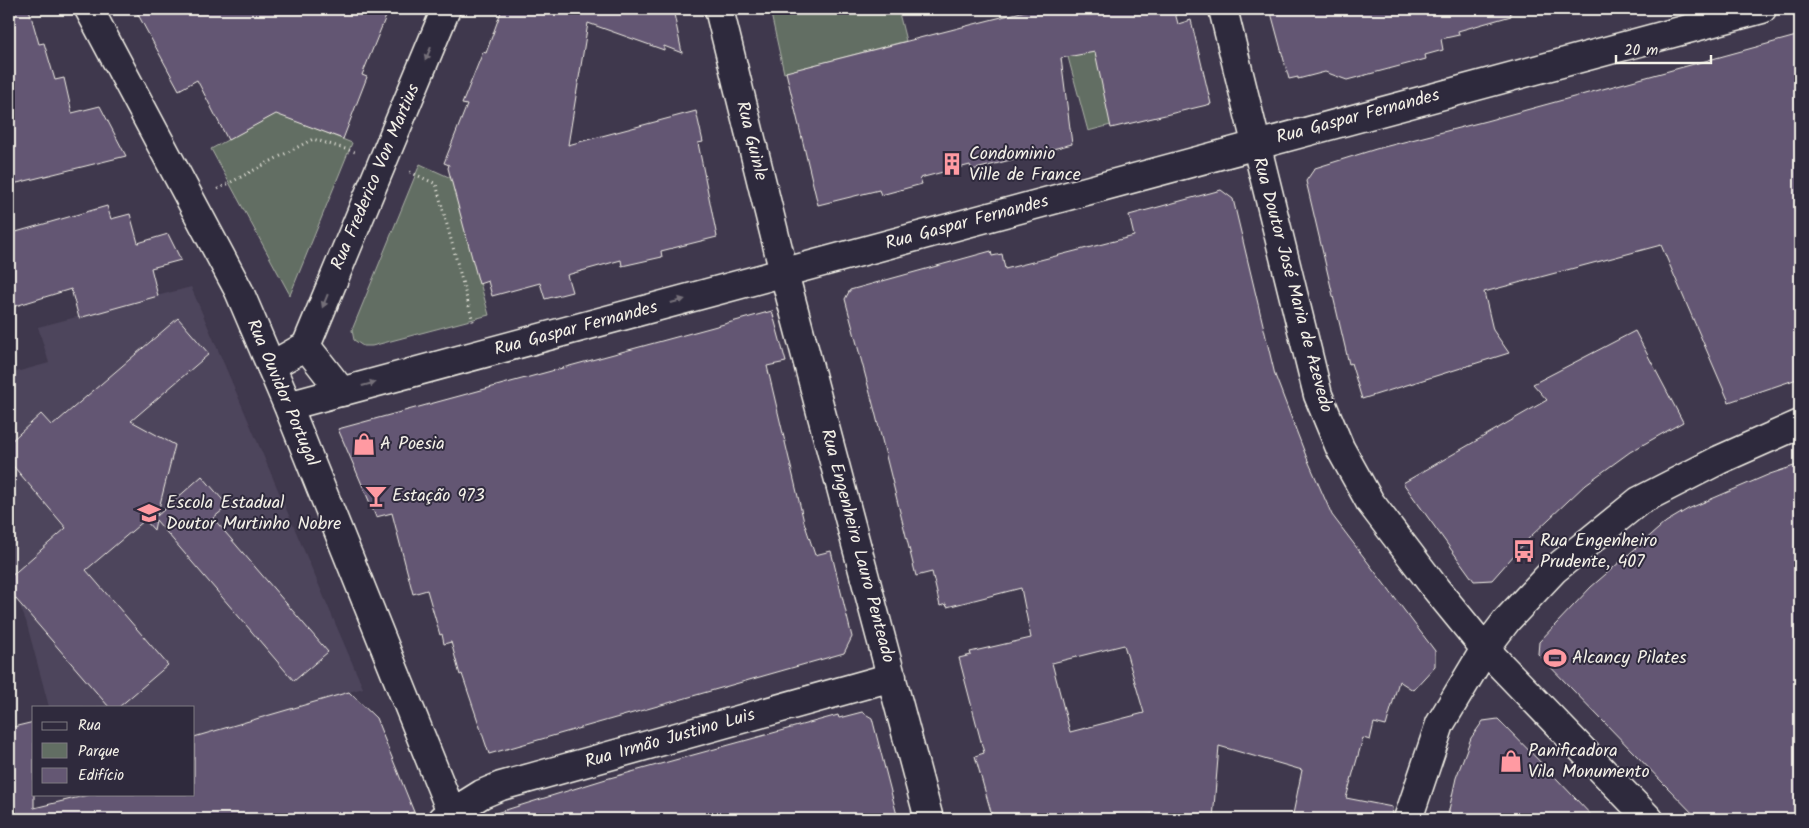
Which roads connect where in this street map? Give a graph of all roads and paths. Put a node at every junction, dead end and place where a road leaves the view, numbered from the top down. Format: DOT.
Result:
graph roads {
  1 [pos="88,9"];
  2 [pos="446,9"];
  3 [pos="719,9"];
  4 [pos="1222,9"];
  5 [pos="1762,9"];
  6 [pos="1255,144"];
  7 [pos="784,273"];
  8 [pos="306,346"];
  9 [pos="271,366"];
  10 [pos="342,392"];
  11 [pos="288,406"];
  12 [pos="1800,424"];
  13 [pos="1485,649"];
  14 [pos="892,678"];
  15 [pos="450,817"];
  16 [pos="929,819"];
  17 [pos="1408,819"];
  18 [pos="1650,819"];
  1 -- 9 [label="street, Rua Ouvidor Portugal"];
  2 -- 8 [label="street, Rua Frederico Von Martius, one-way"];
  3 -- 7 [label="street, Rua Guinle"];
  4 -- 6 [label="street, Rua Doutor José Maria de Azevedo"];
  5 -- 6 [label="street, Rua Gaspar Fernandes"];
  6 -- 7 [label="street, Rua Gaspar Fernandes"];
  6 -- 13 [label="street, Rua Doutor José Maria de Azevedo"];
  10 -- 7 [label="street, Rua Gaspar Fernandes, one-way"];
  7 -- 14 [label="street, Rua Engenheiro Lauro Penteado"];
  8 -- 9 [label="street"];
  8 -- 10 [label="street"];
  9 -- 11 [label="street, Rua Ouvidor Portugal"];
  10 -- 11 [label="street, Rua Gaspar Fernandes"];
  11 -- 15 [label="street, Rua Ouvidor Portugal"];
  12 -- 13 [label="street"];
  13 -- 17 [label="street"];
  13 -- 18 [label="street, Rua Doutor José Maria de Azevedo"];
  14 -- 15 [label="street, Rua Irmão Justino Luis"];
  14 -- 16 [label="street, Rua Engenheiro Lauro Penteado"];
}
